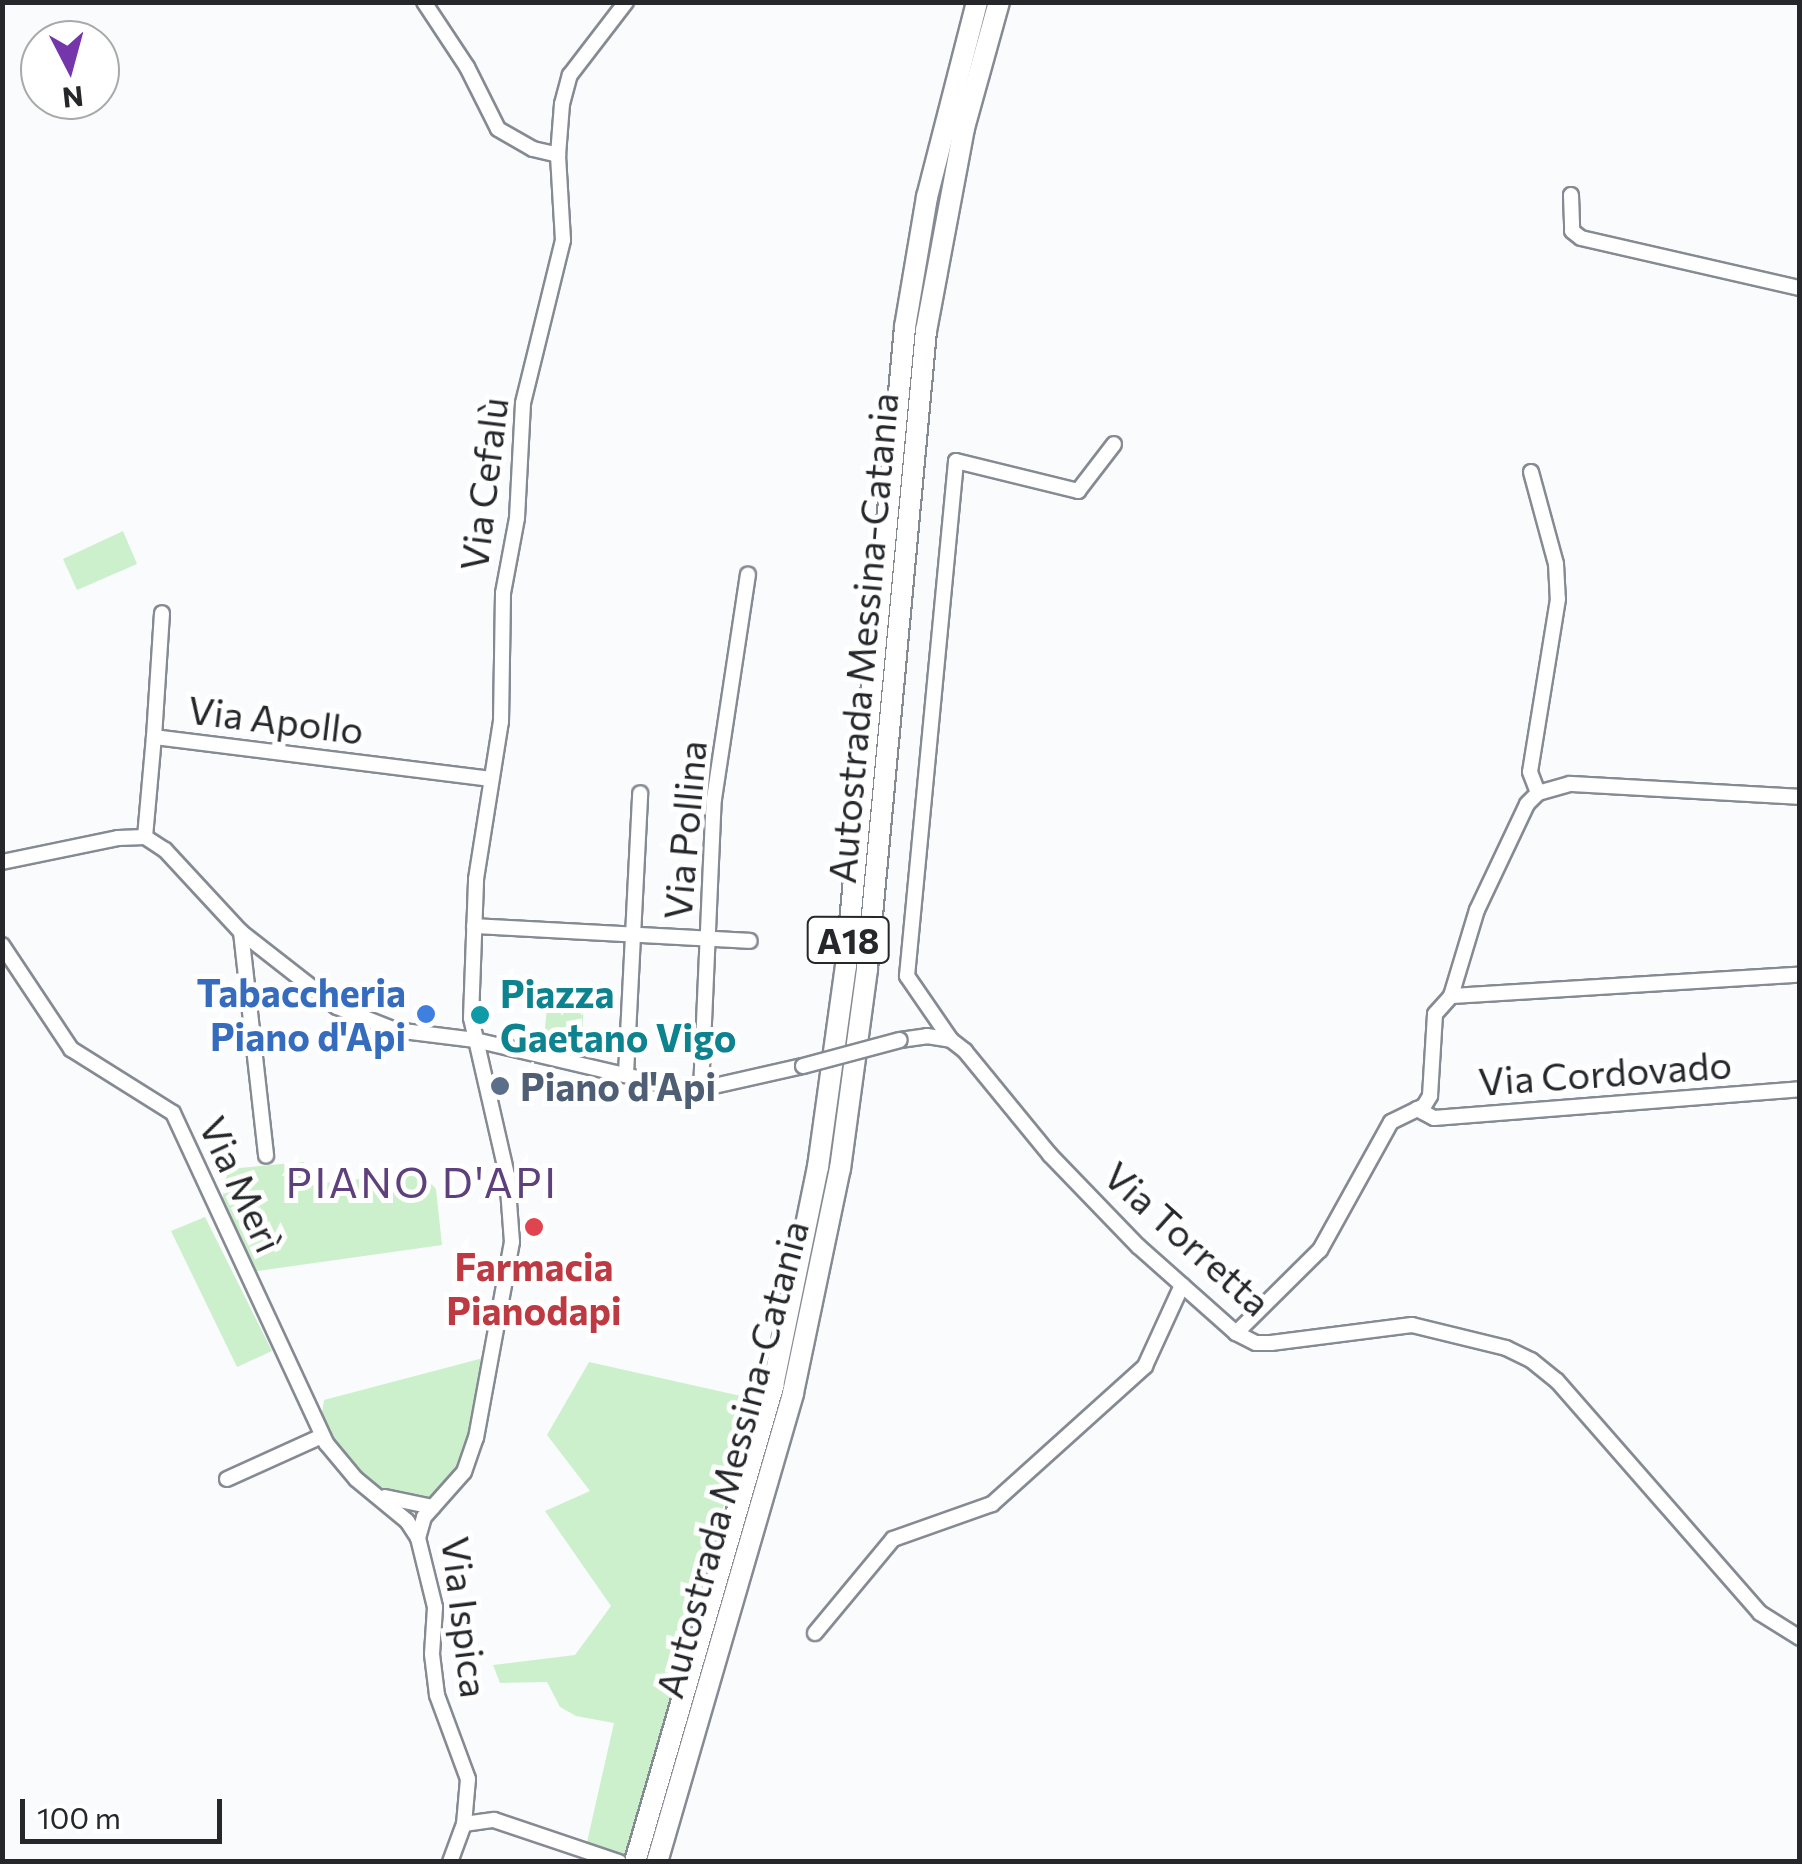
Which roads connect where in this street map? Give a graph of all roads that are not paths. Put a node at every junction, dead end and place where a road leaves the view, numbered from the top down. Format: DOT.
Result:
graph roads {
  1 [pos="424,2"];
  2 [pos="626,2"];
  3 [pos="977,2"];
  4 [pos="1000,2"];
  5 [pos="558,155"];
  6 [pos="1571,196"];
  7 [pos="1800,288"];
  8 [pos="1114,444"];
  9 [pos="1531,472"];
  10 [pos="748,575"];
  11 [pos="162,613"];
  12 [pos="154,736"];
  13 [pos="490,779"];
  14 [pos="1538,792"];
  15 [pos="640,793"];
  16 [pos="1800,797"];
  17 [pos="145,837"];
  18 [pos="2,862"];
  19 [pos="474,926"];
  20 [pos="241,932"];
  21 [pos="632,934"];
  22 [pos="708,938"];
  23 [pos="750,941"];
  24 [pos="2,945"];
  25 [pos="1798,975"];
  26 [pos="471,996"];
  27 [pos="1451,996"];
  28 [pos="475,1040"];
  29 [pos="951,1040"];
  30 [pos="626,1074"];
  31 [pos="1800,1089"];
  32 [pos="701,1091"];
  33 [pos="1417,1109"];
  34 [pos="266,1156"];
  35 [pos="1182,1286"];
  36 [pos="1236,1333"];
  37 [pos="322,1436"];
  38 [pos="227,1479"];
  39 [pos="373,1492"];
  40 [pos="394,1510"];
  41 [pos="428,1512"];
  42 [pos="418,1538"];
  43 [pos="815,1633"];
  44 [pos="1800,1638"];
  45 [pos="469,1798"];
  46 [pos="494,1820"];
  47 [pos="464,1824"];
  48 [pos="450,1862"];
  49 [pos="619,1862"];
  50 [pos="635,1862"];
  51 [pos="657,1862"];
  1 -- 5 [label="street"];
  2 -- 5 [label="street, Via Cefalù"];
  3 -- 50 [label="highway, Autostrada Messina-Catania / A18"];
  4 -- 51 [label="highway, Autostrada Messina-Catania / A18"];
  5 -- 13 [label="street, Via Cefalù"];
  6 -- 7 [label="street"];
  8 -- 29 [label="street, Via Torretta"];
  9 -- 14 [label="street"];
  10 -- 22 [label="street, Via Pollina"];
  11 -- 12 [label="street"];
  12 -- 13 [label="street, Via Apollo"];
  12 -- 17 [label="street, Via Apollo"];
  13 -- 19 [label="street, Via Cefalù"];
  14 -- 16 [label="street"];
  14 -- 27 [label="street, Via Cordovado"];
  15 -- 21 [label="street"];
  17 -- 18 [label="street"];
  17 -- 20 [label="street"];
  19 -- 21 [label="street"];
  19 -- 26 [label="street, Via Cefalù"];
  20 -- 28 [label="street"];
  20 -- 34 [label="street"];
  21 -- 22 [label="street"];
  21 -- 30 [label="street"];
  22 -- 23 [label="street"];
  22 -- 32 [label="street, Via Pollina"];
  24 -- 37 [label="street, Via Merì"];
  25 -- 27 [label="street"];
  26 -- 28 [label="street, Via Ispica"];
  27 -- 33 [label="street, Via Cordovado"];
  28 -- 30 [label="street"];
  28 -- 41 [label="street, Via Ispica"];
  29 -- 32 [label="street, bridge"];
  29 -- 35 [label="street, Via Torretta"];
  30 -- 32 [label="street"];
  31 -- 33 [label="street, Via Cordovado"];
  33 -- 36 [label="street"];
  35 -- 36 [label="street, Via Torretta"];
  35 -- 43 [label="street"];
  36 -- 44 [label="street, Via Torretta"];
  37 -- 38 [label="street"];
  37 -- 39 [label="street, Via Merì"];
  39 -- 40 [label="street, Via Merì"];
  39 -- 41 [label="street"];
  40 -- 41 [label="street"];
  40 -- 42 [label="street, Via Merì"];
  41 -- 42 [label="street, Via Ispica"];
  42 -- 45 [label="street, Via Ispica"];
  45 -- 46 [label="street"];
  45 -- 47 [label="street, Via Ispica"];
  46 -- 47 [label="street"];
  46 -- 49 [label="street"];
  47 -- 48 [label="street, Via Ispica"];
}
